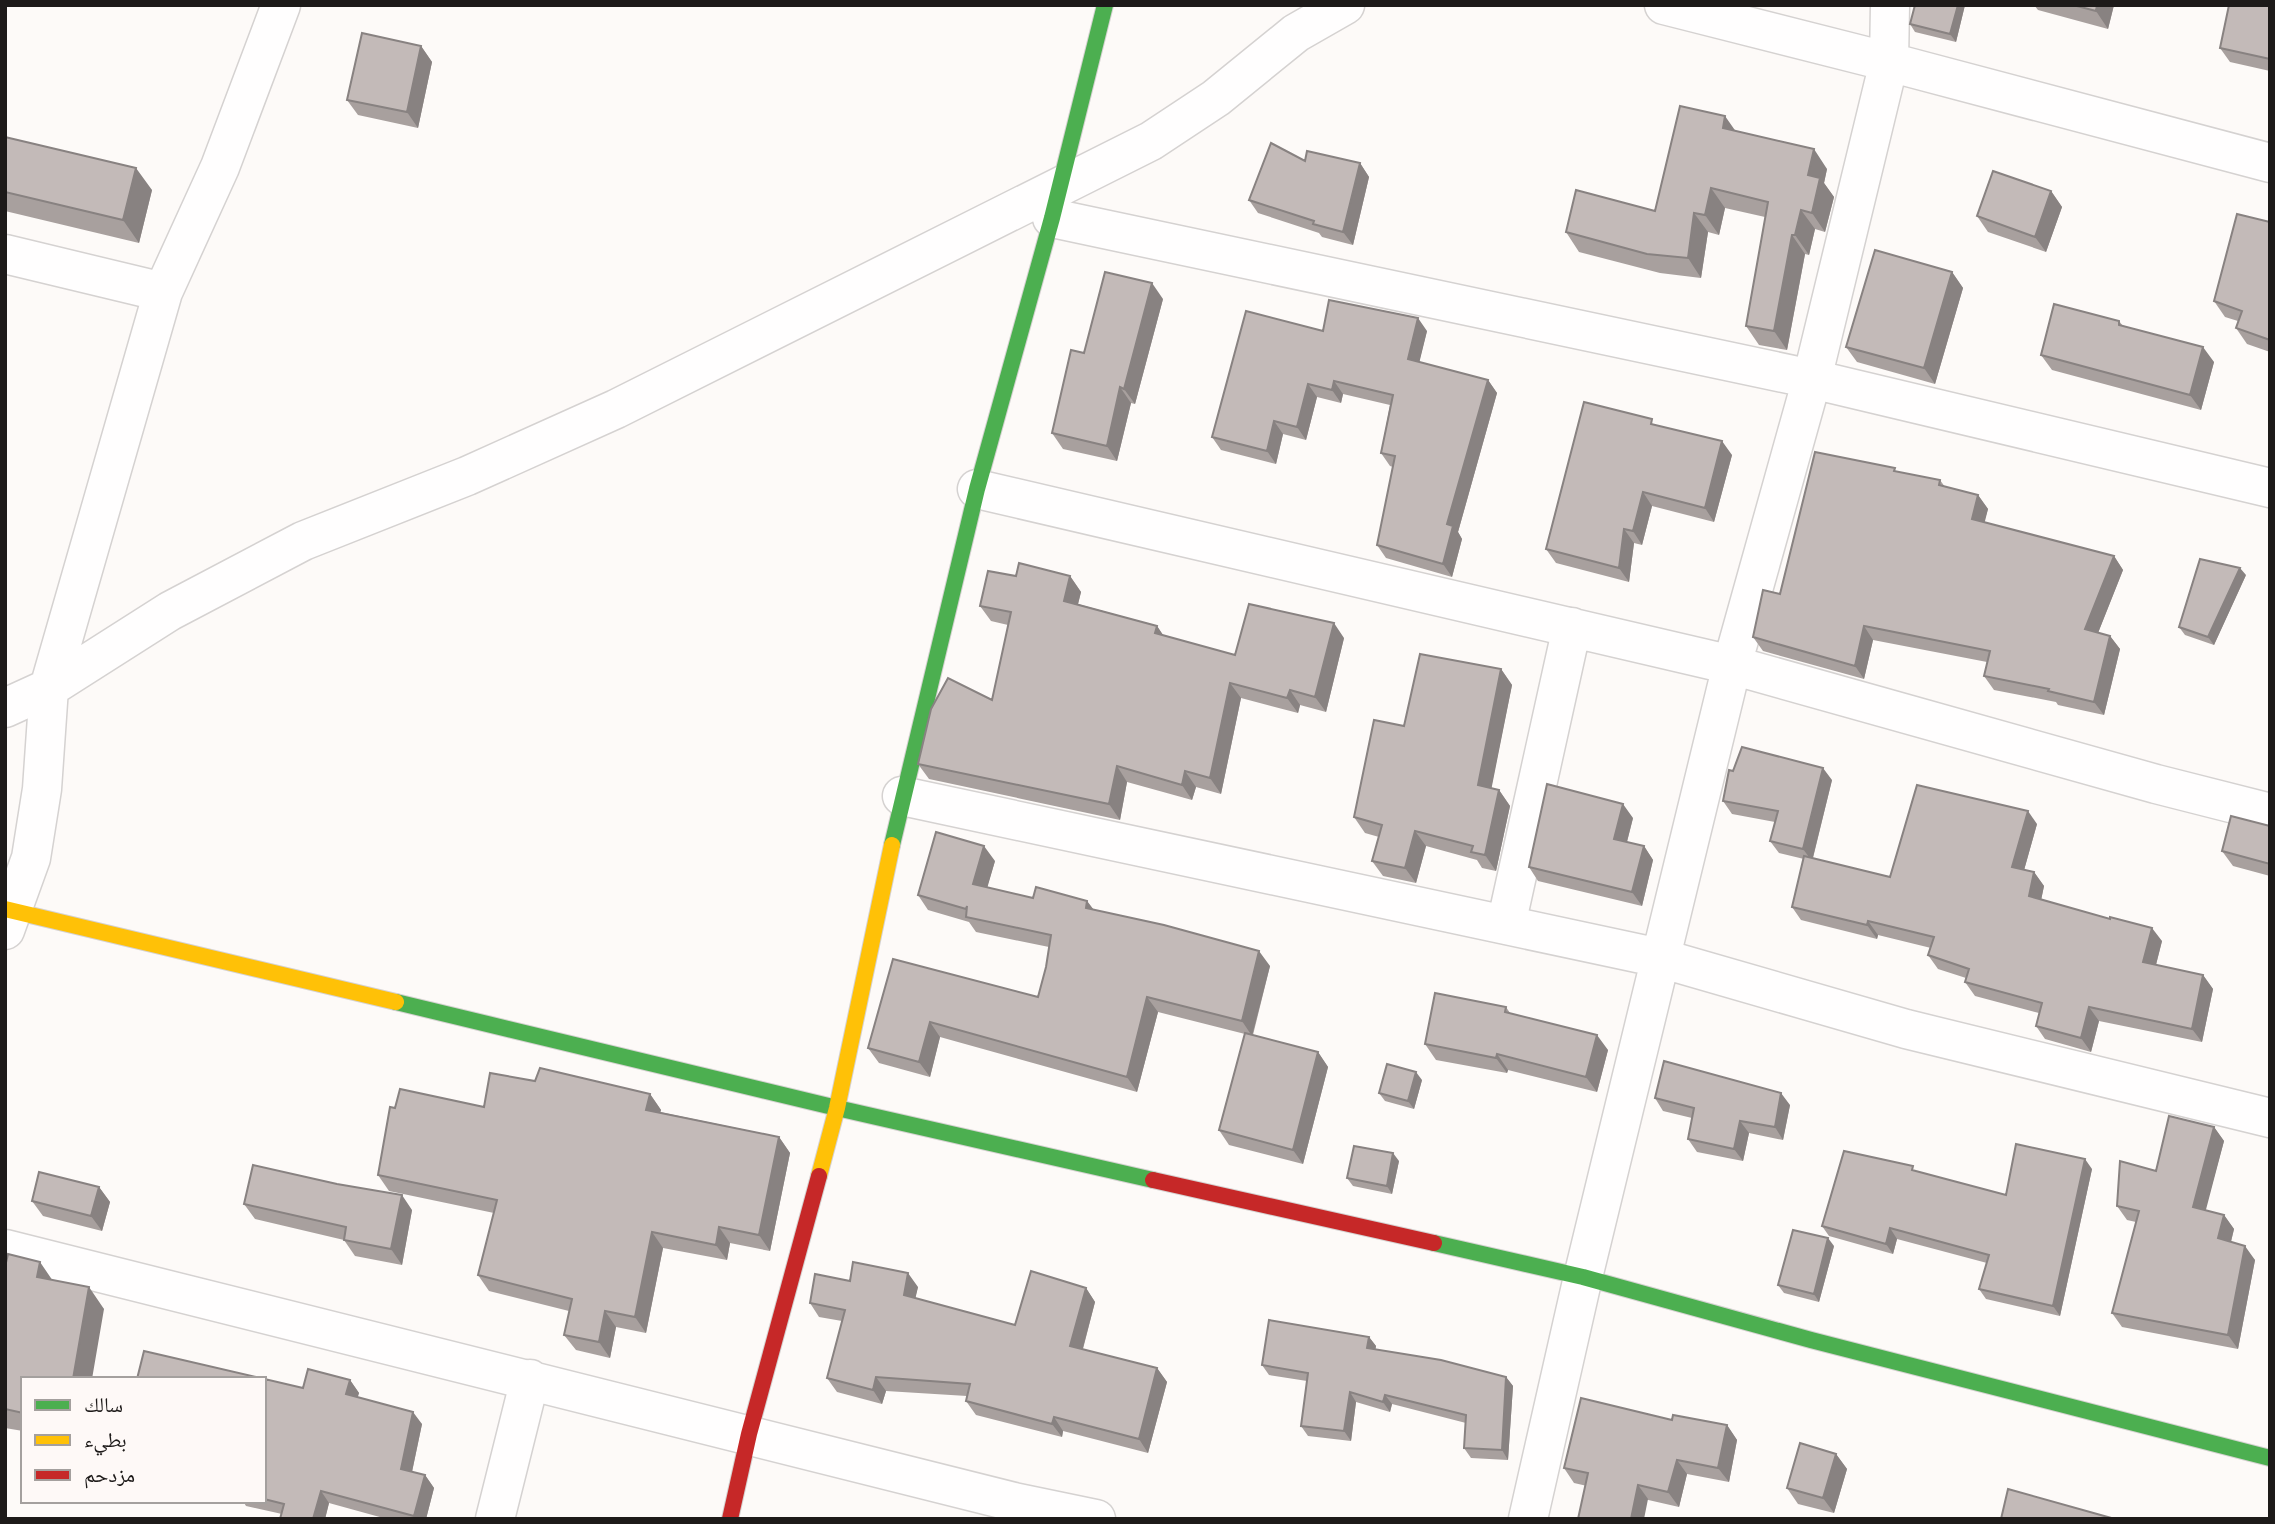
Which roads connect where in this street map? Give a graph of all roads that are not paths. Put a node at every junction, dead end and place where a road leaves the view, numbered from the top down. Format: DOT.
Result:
graph roads {
  1 [pos="281,5"];
  2 [pos="1105,5"];
  3 [pos="1345,5"];
  4 [pos="1664,5"];
  5 [pos="1890,5"];
  6 [pos="1889,62"];
  7 [pos="2270,163"];
  8 [pos="1055,203"];
  9 [pos="5,254"];
  10 [pos="163,292"];
  11 [pos="1812,379"];
  12 [pos="2270,488"];
  13 [pos="977,489"];
  14 [pos="1572,627"];
  15 [pos="1732,665"];
  16 [pos="49,688"];
  17 [pos="5,708"];
  18 [pos="902,796"];
  19 [pos="2270,813"];
  20 [pos="7,917"];
  21 [pos="1506,925"];
  22 [pos="1660,958"];
  23 [pos="837,1108"];
  24 [pos="2270,1118"];
  25 [pos="5,1249"];
  26 [pos="1583,1277"];
  27 [pos="530,1379"];
  28 [pos="749,1434"];
  29 [pos="2270,1458"];
  30 [pos="1012,1510"];
  31 [pos="495,1519"];
  32 [pos="730,1519"];
  33 [pos="1096,1519"];
  34 [pos="1528,1519"];
  1 -- 10 [label="street"];
  2 -- 8 [label="street"];
  3 -- 8 [label="street"];
  4 -- 6 [label="street"];
  5 -- 6 [label="street"];
  6 -- 7 [label="street"];
  6 -- 11 [label="street"];
  8 -- 11 [label="street"];
  8 -- 13 [label="street"];
  8 -- 16 [label="street"];
  9 -- 10 [label="street"];
  10 -- 16 [label="street"];
  11 -- 12 [label="street"];
  11 -- 15 [label="street"];
  13 -- 14 [label="street"];
  13 -- 18 [label="street"];
  14 -- 15 [label="street"];
  14 -- 21 [label="street"];
  15 -- 19 [label="street"];
  15 -- 22 [label="street"];
  16 -- 17 [label="street"];
  16 -- 20 [label="street"];
  18 -- 21 [label="street"];
  18 -- 23 [label="street"];
  20 -- 23 [label="street"];
  21 -- 22 [label="street"];
  22 -- 24 [label="street"];
  22 -- 26 [label="street"];
  23 -- 26 [label="street"];
  23 -- 28 [label="street"];
  25 -- 27 [label="street"];
  26 -- 29 [label="street"];
  26 -- 34 [label="street"];
  27 -- 28 [label="street"];
  27 -- 31 [label="street"];
  28 -- 30 [label="street"];
  28 -- 32 [label="street"];
  30 -- 33 [label="street"];
}
